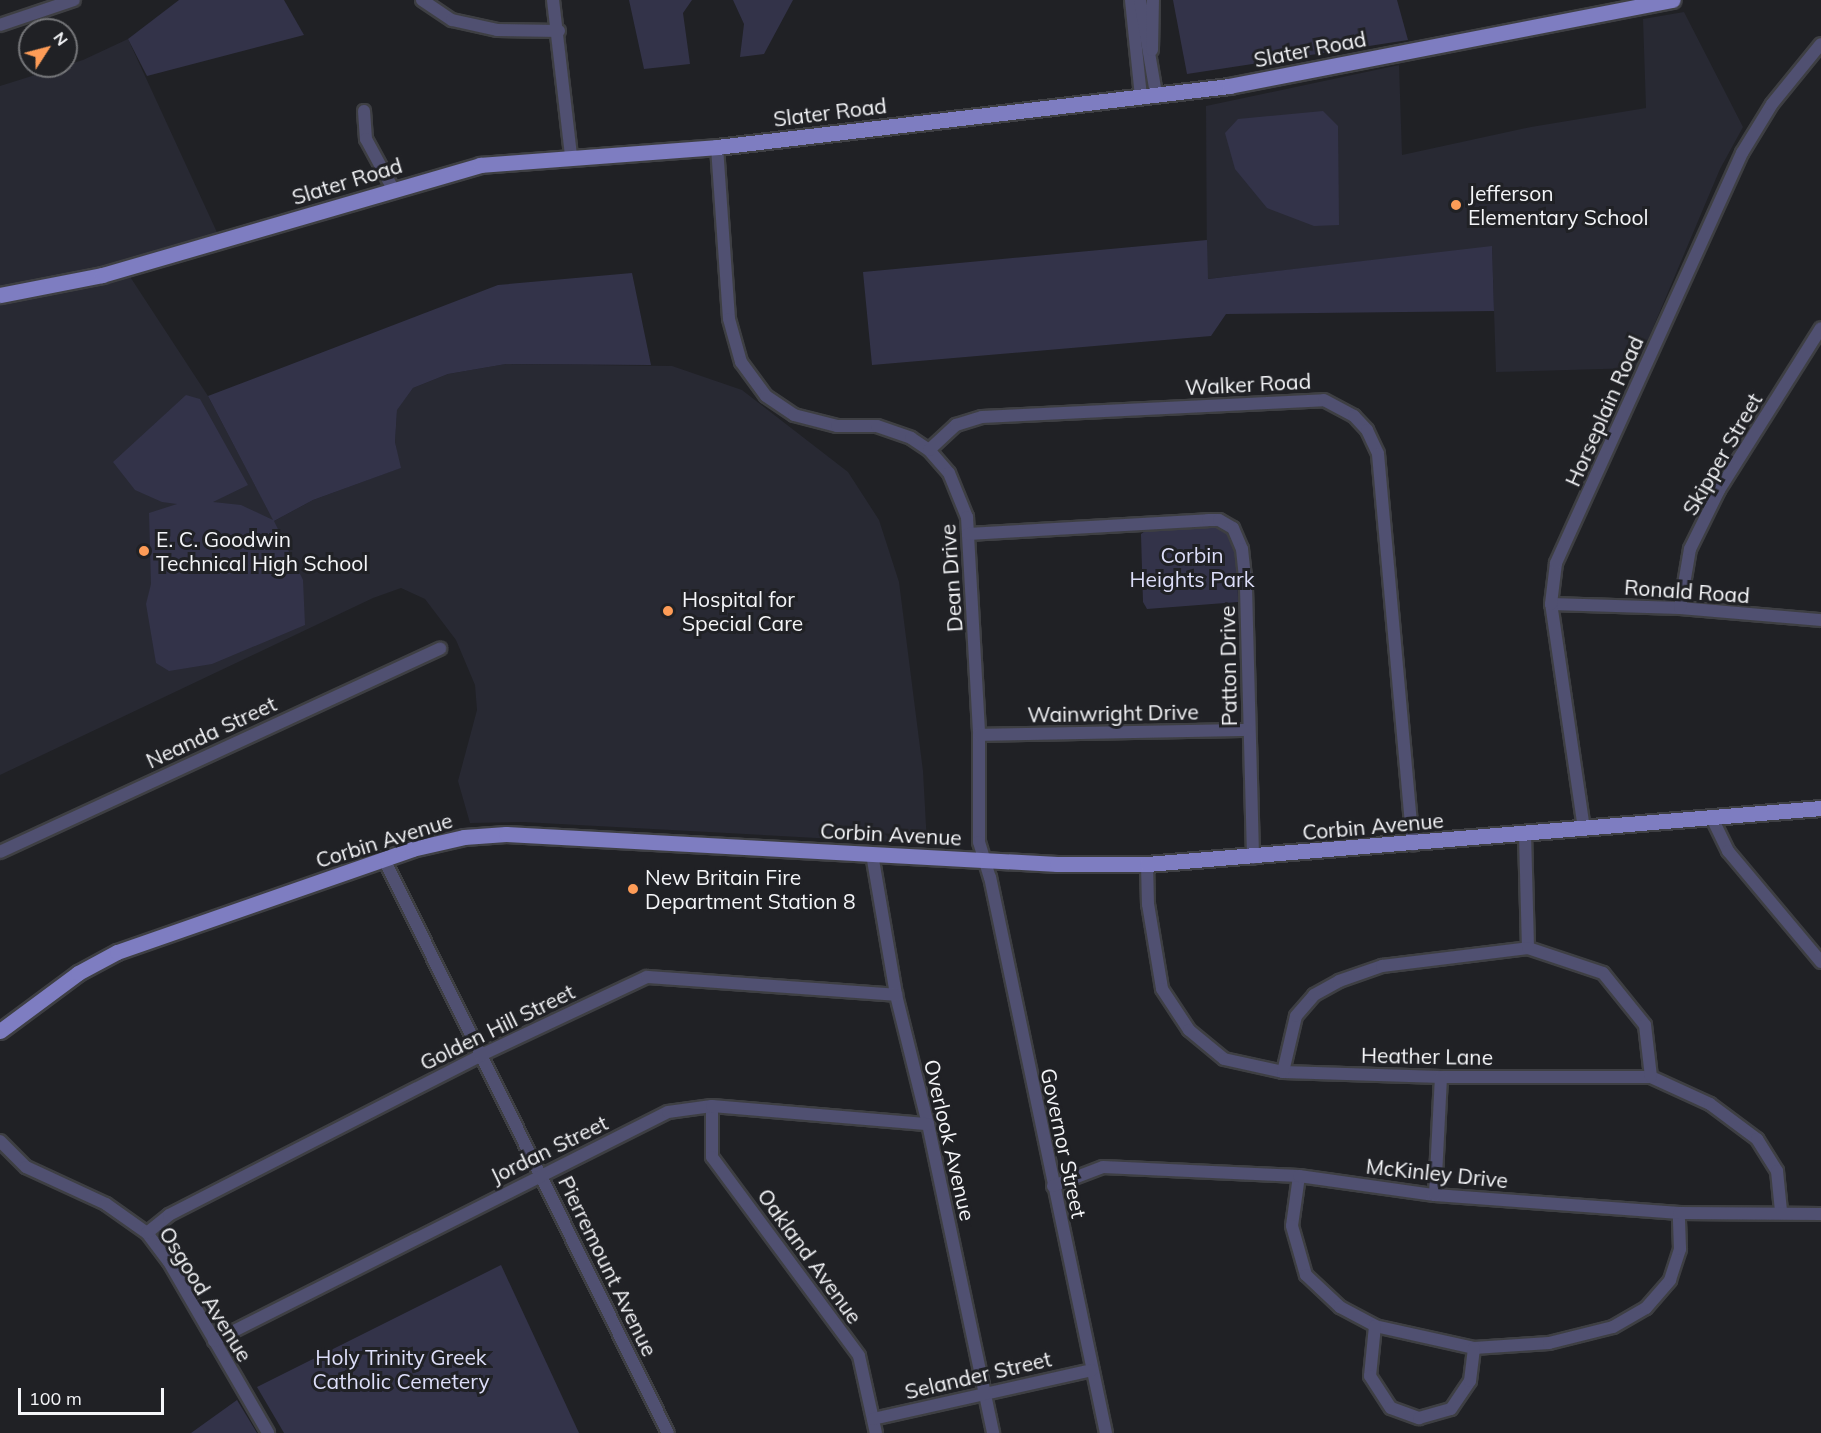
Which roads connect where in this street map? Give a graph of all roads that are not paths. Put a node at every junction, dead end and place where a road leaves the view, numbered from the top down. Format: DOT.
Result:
graph roads {
  1 [pos="74,0"];
  2 [pos="422,0"];
  3 [pos="553,0"];
  4 [pos="1131,0"];
  5 [pos="1140,0"];
  6 [pos="1153,0"];
  7 [pos="1673,0"];
  8 [pos="0,25"];
  9 [pos="559,31"];
  10 [pos="1821,44"];
  11 [pos="1151,55"];
  12 [pos="1149,95"];
  13 [pos="364,111"];
  14 [pos="717,147"];
  15 [pos="571,156"];
  16 [pos="393,189"];
  17 [pos="0,295"];
  18 [pos="1821,328"];
  19 [pos="929,450"];
  20 [pos="968,534"];
  21 [pos="1551,604"];
  22 [pos="1680,609"];
  23 [pos="1821,620"];
  24 [pos="440,649"];
  25 [pos="1249,730"];
  26 [pos="979,735"];
  27 [pos="1821,808"];
  28 [pos="1712,818"];
  29 [pos="1584,829"];
  30 [pos="1524,834"];
  31 [pos="1413,844"];
  32 [pos="0,852"];
  33 [pos="872,854"];
  34 [pos="1253,858"];
  35 [pos="384,859"];
  36 [pos="985,860"];
  37 [pos="1147,864"];
  38 [pos="1527,948"];
  39 [pos="1821,962"];
  40 [pos="896,995"];
  41 [pos="0,1031"];
  42 [pos="481,1055"];
  43 [pos="1283,1072"];
  44 [pos="1441,1077"];
  45 [pos="1651,1077"];
  46 [pos="712,1106"];
  47 [pos="928,1124"];
  48 [pos="0,1141"];
  49 [pos="542,1173"];
  50 [pos="1299,1176"];
  51 [pos="1053,1186"];
  52 [pos="1435,1195"];
  53 [pos="1781,1211"];
  54 [pos="1679,1213"];
  55 [pos="1821,1214"];
  56 [pos="147,1233"];
  57 [pos="1375,1326"];
  58 [pos="214,1341"];
  59 [pos="1474,1348"];
  60 [pos="1092,1370"];
  61 [pos="985,1393"];
  62 [pos="873,1419"];
  63 [pos="268,1433"];
  64 [pos="668,1433"];
  65 [pos="876,1433"];
  66 [pos="993,1433"];
  67 [pos="1106,1433"];
  1 -- 8 [label="street"];
  2 -- 9 [label="street"];
  3 -- 9 [label="street"];
  4 -- 12 [label="street"];
  5 -- 11 [label="street"];
  6 -- 11 [label="street"];
  7 -- 12 [label="main road, Slater Road"];
  9 -- 15 [label="street"];
  10 -- 21 [label="street, Horseplain Road"];
  11 -- 12 [label="street"];
  12 -- 14 [label="main road, Slater Road"];
  13 -- 16 [label="street"];
  14 -- 15 [label="main road, Slater Road"];
  14 -- 19 [label="street, Dean Drive"];
  15 -- 16 [label="main road, Slater Road"];
  16 -- 17 [label="main road, Slater Road"];
  18 -- 22 [label="street, Skipper Street"];
  19 -- 20 [label="street, Dean Drive"];
  19 -- 31 [label="street, Walker Road"];
  20 -- 25 [label="street, Patton Drive"];
  20 -- 26 [label="street, Dean Drive"];
  21 -- 22 [label="street, Ronald Road"];
  21 -- 29 [label="street, Horseplain Road"];
  22 -- 23 [label="street, Ronald Road"];
  24 -- 32 [label="street, Neanda Street"];
  25 -- 26 [label="street, Wainwright Drive"];
  25 -- 34 [label="street, Patton Drive"];
  26 -- 36 [label="street, Dean Drive"];
  27 -- 28 [label="main road, Corbin Avenue"];
  28 -- 29 [label="main road, Corbin Avenue"];
  28 -- 39 [label="street"];
  29 -- 30 [label="main road, Corbin Avenue"];
  30 -- 31 [label="main road, Corbin Avenue"];
  30 -- 38 [label="street"];
  31 -- 34 [label="main road, Corbin Avenue"];
  33 -- 35 [label="main road, Corbin Avenue"];
  33 -- 36 [label="main road, Corbin Avenue"];
  33 -- 40 [label="street, Overlook Avenue"];
  34 -- 37 [label="main road, Corbin Avenue"];
  35 -- 41 [label="main road, Corbin Avenue"];
  35 -- 42 [label="street, Pierremount Avenue"];
  36 -- 37 [label="main road, Corbin Avenue"];
  36 -- 51 [label="street, Governor Street"];
  37 -- 43 [label="street, Heather Lane"];
  38 -- 43 [label="street"];
  38 -- 45 [label="street"];
  40 -- 42 [label="street, Golden Hill Street"];
  40 -- 47 [label="street, Overlook Avenue"];
  42 -- 49 [label="street, Pierremount Avenue"];
  42 -- 56 [label="street, Golden Hill Street"];
  43 -- 44 [label="street, Heather Lane"];
  44 -- 45 [label="street, Heather Lane"];
  44 -- 52 [label="street"];
  45 -- 53 [label="street, Heather Lane"];
  46 -- 47 [label="street, Jordan Street"];
  46 -- 49 [label="street, Jordan Street"];
  46 -- 62 [label="street, Oakland Avenue"];
  47 -- 61 [label="street, Overlook Avenue"];
  48 -- 56 [label="street, Osgood Avenue"];
  49 -- 58 [label="street, Jordan Street"];
  49 -- 64 [label="street, Pierremount Avenue"];
  50 -- 51 [label="street, McKinley Drive"];
  50 -- 52 [label="street, McKinley Drive"];
  50 -- 57 [label="street"];
  51 -- 60 [label="street, Governor Street"];
  52 -- 54 [label="street, McKinley Drive"];
  53 -- 54 [label="street, McKinley Drive"];
  53 -- 55 [label="street, McKinley Drive"];
  54 -- 59 [label="street"];
  56 -- 58 [label="street, Osgood Avenue"];
  57 -- 59 [label="street"];
  57 -- 59 [label="street"];
  58 -- 63 [label="street, Osgood Avenue"];
  60 -- 61 [label="street, Selander Street"];
  60 -- 67 [label="street, Governor Street"];
  61 -- 62 [label="street, Selander Street"];
  61 -- 66 [label="street, Overlook Avenue"];
  62 -- 65 [label="street, Oakland Avenue"];
}
